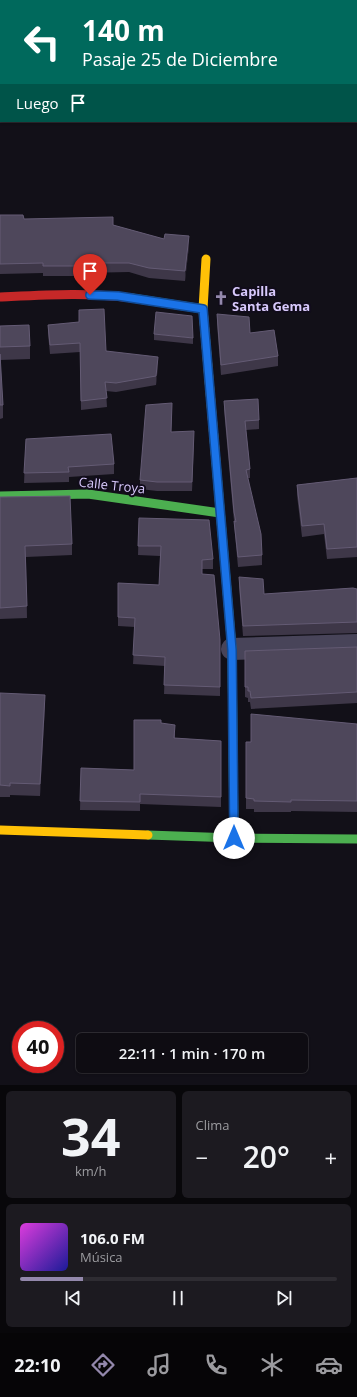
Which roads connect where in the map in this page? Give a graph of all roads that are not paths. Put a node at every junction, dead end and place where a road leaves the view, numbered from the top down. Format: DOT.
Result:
graph roads {
  1 [pos="206,259"];
  2 [pos="0,297"];
  3 [pos="203,309"];
  4 [pos="0,496"];
  5 [pos="220,513"];
  6 [pos="357,645"];
  7 [pos="232,650"];
  8 [pos="0,830"];
  9 [pos="234,838"];
  10 [pos="357,839"];
  1 -- 3 [label="street"];
  2 -- 3 [label="street"];
  3 -- 5 [label="street"];
  4 -- 5 [label="street, Calle Troya"];
  5 -- 7 [label="street"];
  6 -- 7 [label="street"];
  7 -- 9 [label="street"];
  8 -- 9 [label="street"];
  9 -- 10 [label="street"];
}
